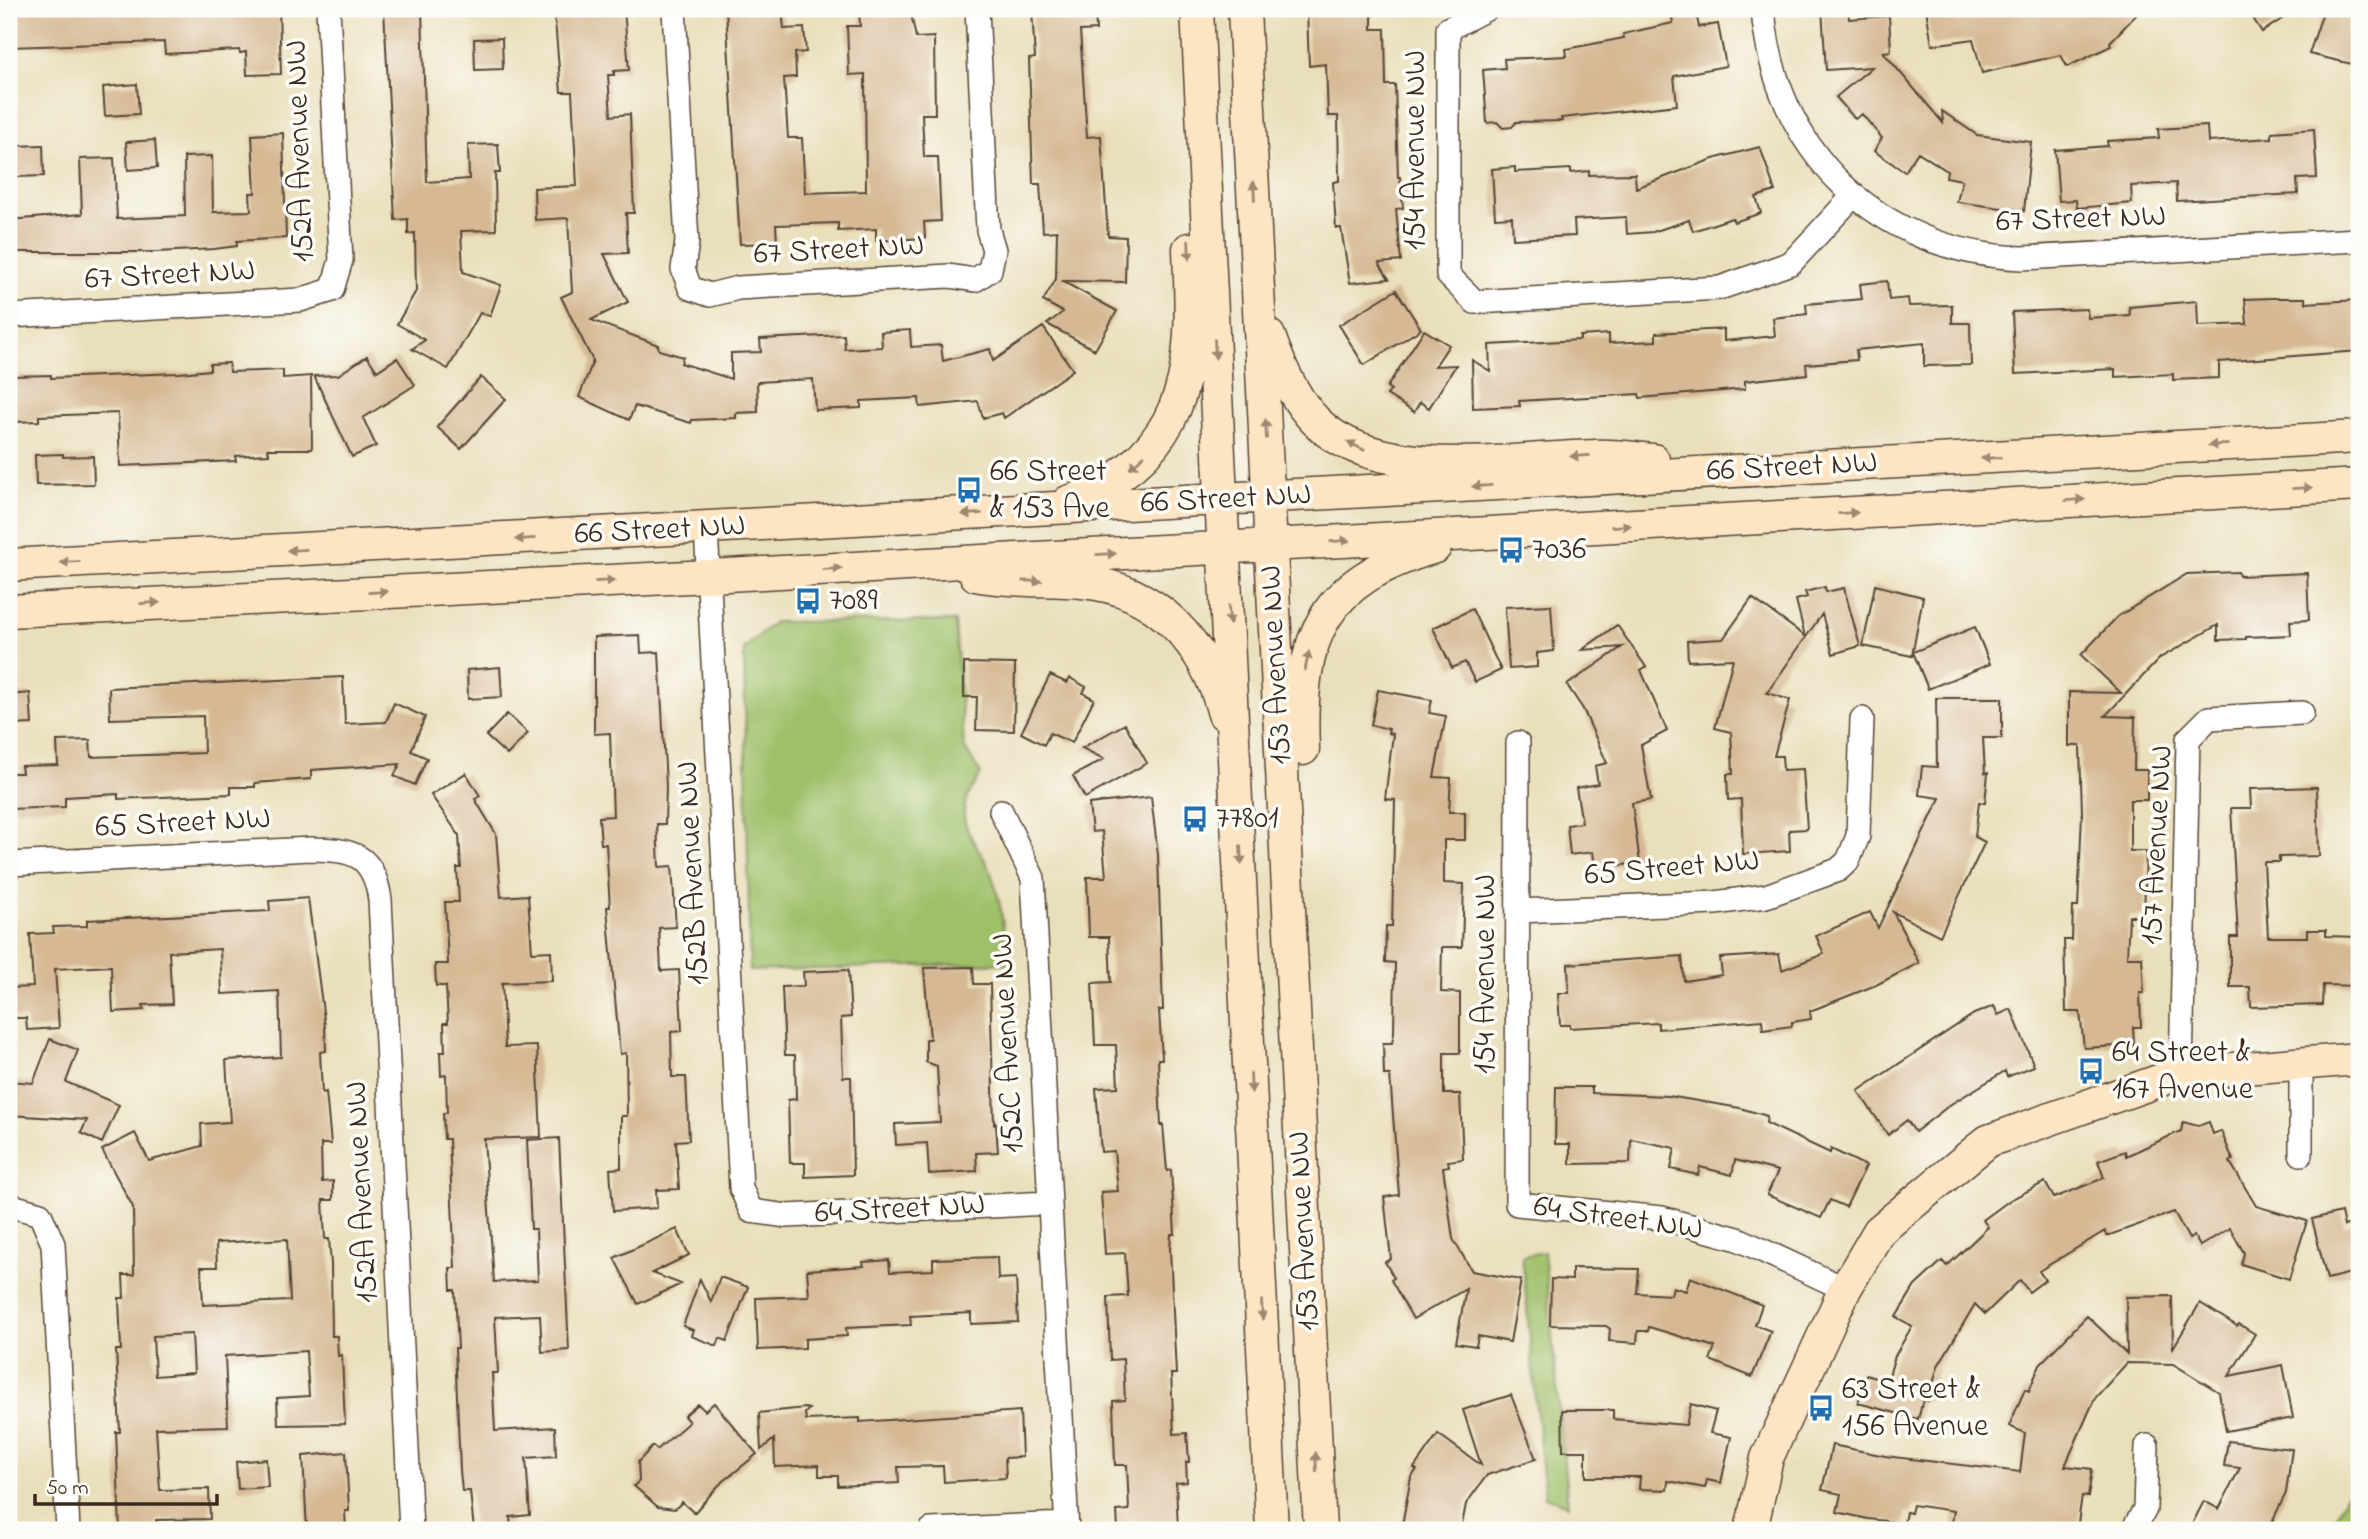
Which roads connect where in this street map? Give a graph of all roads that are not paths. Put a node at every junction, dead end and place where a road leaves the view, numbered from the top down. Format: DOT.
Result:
graph roads {
  1 [pos="328,9"];
  2 [pos="674,9"];
  3 [pos="977,9"];
  4 [pos="1244,9"];
  5 [pos="1486,9"];
  6 [pos="1763,9"];
  7 [pos="1197,10"];
  8 [pos="1853,196"];
  9 [pos="2359,240"];
  10 [pos="1259,284"];
  11 [pos="332,290"];
  12 [pos="9,316"];
  13 [pos="2359,438"];
  14 [pos="1770,470"];
  15 [pos="2359,485"];
  16 [pos="1269,498"];
  17 [pos="1223,500"];
  18 [pos="1040,510"];
  19 [pos="706,529"];
  20 [pos="1479,534"];
  21 [pos="1272,545"];
  22 [pos="1226,547"];
  23 [pos="916,564"];
  24 [pos="9,565"];
  25 [pos="709,576"];
  26 [pos="9,611"];
  27 [pos="2302,713"];
  28 [pos="1862,719"];
  29 [pos="1518,743"];
  30 [pos="1237,763"];
  31 [pos="1001,811"];
  32 [pos="359,856"];
  33 [pos="9,864"];
  34 [pos="1518,911"];
  35 [pos="2359,1059"];
  36 [pos="2301,1063"];
  37 [pos="1297,1071"];
  38 [pos="2181,1073"];
  39 [pos="2301,1154"];
  40 [pos="1049,1202"];
  41 [pos="1517,1204"];
  42 [pos="9,1205"];
  43 [pos="751,1211"];
  44 [pos="1845,1289"];
  45 [pos="2147,1446"];
  46 [pos="1067,1527"];
  47 [pos="68,1530"];
  48 [pos="411,1530"];
  49 [pos="931,1530"];
  50 [pos="1272,1530"];
  51 [pos="1320,1530"];
  52 [pos="1751,1530"];
  53 [pos="2133,1530"];
  1 -- 11 [label="street, 152A Avenue NW"];
  2 -- 3 [label="street, 67 Street NW"];
  10 -- 4 [label="main road, 153 Avenue NW, one-way"];
  5 -- 8 [label="street, 154 Avenue NW"];
  6 -- 8 [label="street, 67 Street NW"];
  7 -- 17 [label="main road, 153 Avenue NW, one-way"];
  7 -- 18 [label="main road, one-way"];
  8 -- 9 [label="street, 67 Street NW"];
  14 -- 10 [label="main road, one-way"];
  16 -- 10 [label="main road, 153 Avenue NW, one-way"];
  11 -- 12 [label="street, 67 Street NW"];
  13 -- 14 [label="main road, 66 Street NW, one-way"];
  14 -- 16 [label="main road, 66 Street NW, one-way"];
  20 -- 15 [label="main road, 66 Street NW, one-way"];
  16 -- 17 [label="main road, 66 Street NW"];
  16 -- 21 [label="main road, 153 Avenue NW"];
  17 -- 18 [label="main road, 66 Street NW"];
  17 -- 22 [label="main road, 153 Avenue NW"];
  18 -- 19 [label="main road, 66 Street NW, one-way"];
  19 -- 24 [label="main road, 66 Street NW, one-way"];
  19 -- 25 [label="street, 152B Avenue NW"];
  21 -- 20 [label="main road, 66 Street NW, one-way"];
  37 -- 20 [label="main road, one-way"];
  21 -- 22 [label="main road, 66 Street NW"];
  21 -- 37 [label="main road, 153 Avenue NW"];
  23 -- 22 [label="main road, 66 Street NW, one-way"];
  22 -- 30 [label="main road, 153 Avenue NW, one-way"];
  25 -- 23 [label="main road, 66 Street NW, one-way"];
  23 -- 30 [label="main road, one-way"];
  26 -- 25 [label="main road, 66 Street NW, one-way"];
  25 -- 43 [label="street, 152B Avenue NW"];
  27 -- 38 [label="street, 157 Avenue NW"];
  28 -- 34 [label="street, 65 Street NW"];
  29 -- 34 [label="street, 154 Avenue NW"];
  30 -- 50 [label="main road, 153 Avenue NW, one-way"];
  31 -- 40 [label="street, 152C Avenue NW"];
  32 -- 33 [label="street, 65 Street NW"];
  32 -- 48 [label="street, 152A Avenue NW"];
  34 -- 41 [label="street, 154 Avenue NW"];
  35 -- 36 [label="main road"];
  36 -- 38 [label="main road"];
  36 -- 39 [label="street"];
  51 -- 37 [label="main road, 153 Avenue NW, one-way"];
  38 -- 44 [label="main road"];
  40 -- 43 [label="street, 64 Street NW"];
  40 -- 46 [label="street, 152C Avenue NW"];
  41 -- 44 [label="street, 64 Street NW"];
  42 -- 47 [label="street"];
  44 -- 52 [label="main road"];
  45 -- 53 [label="street"];
  46 -- 49 [label="street"];
}
